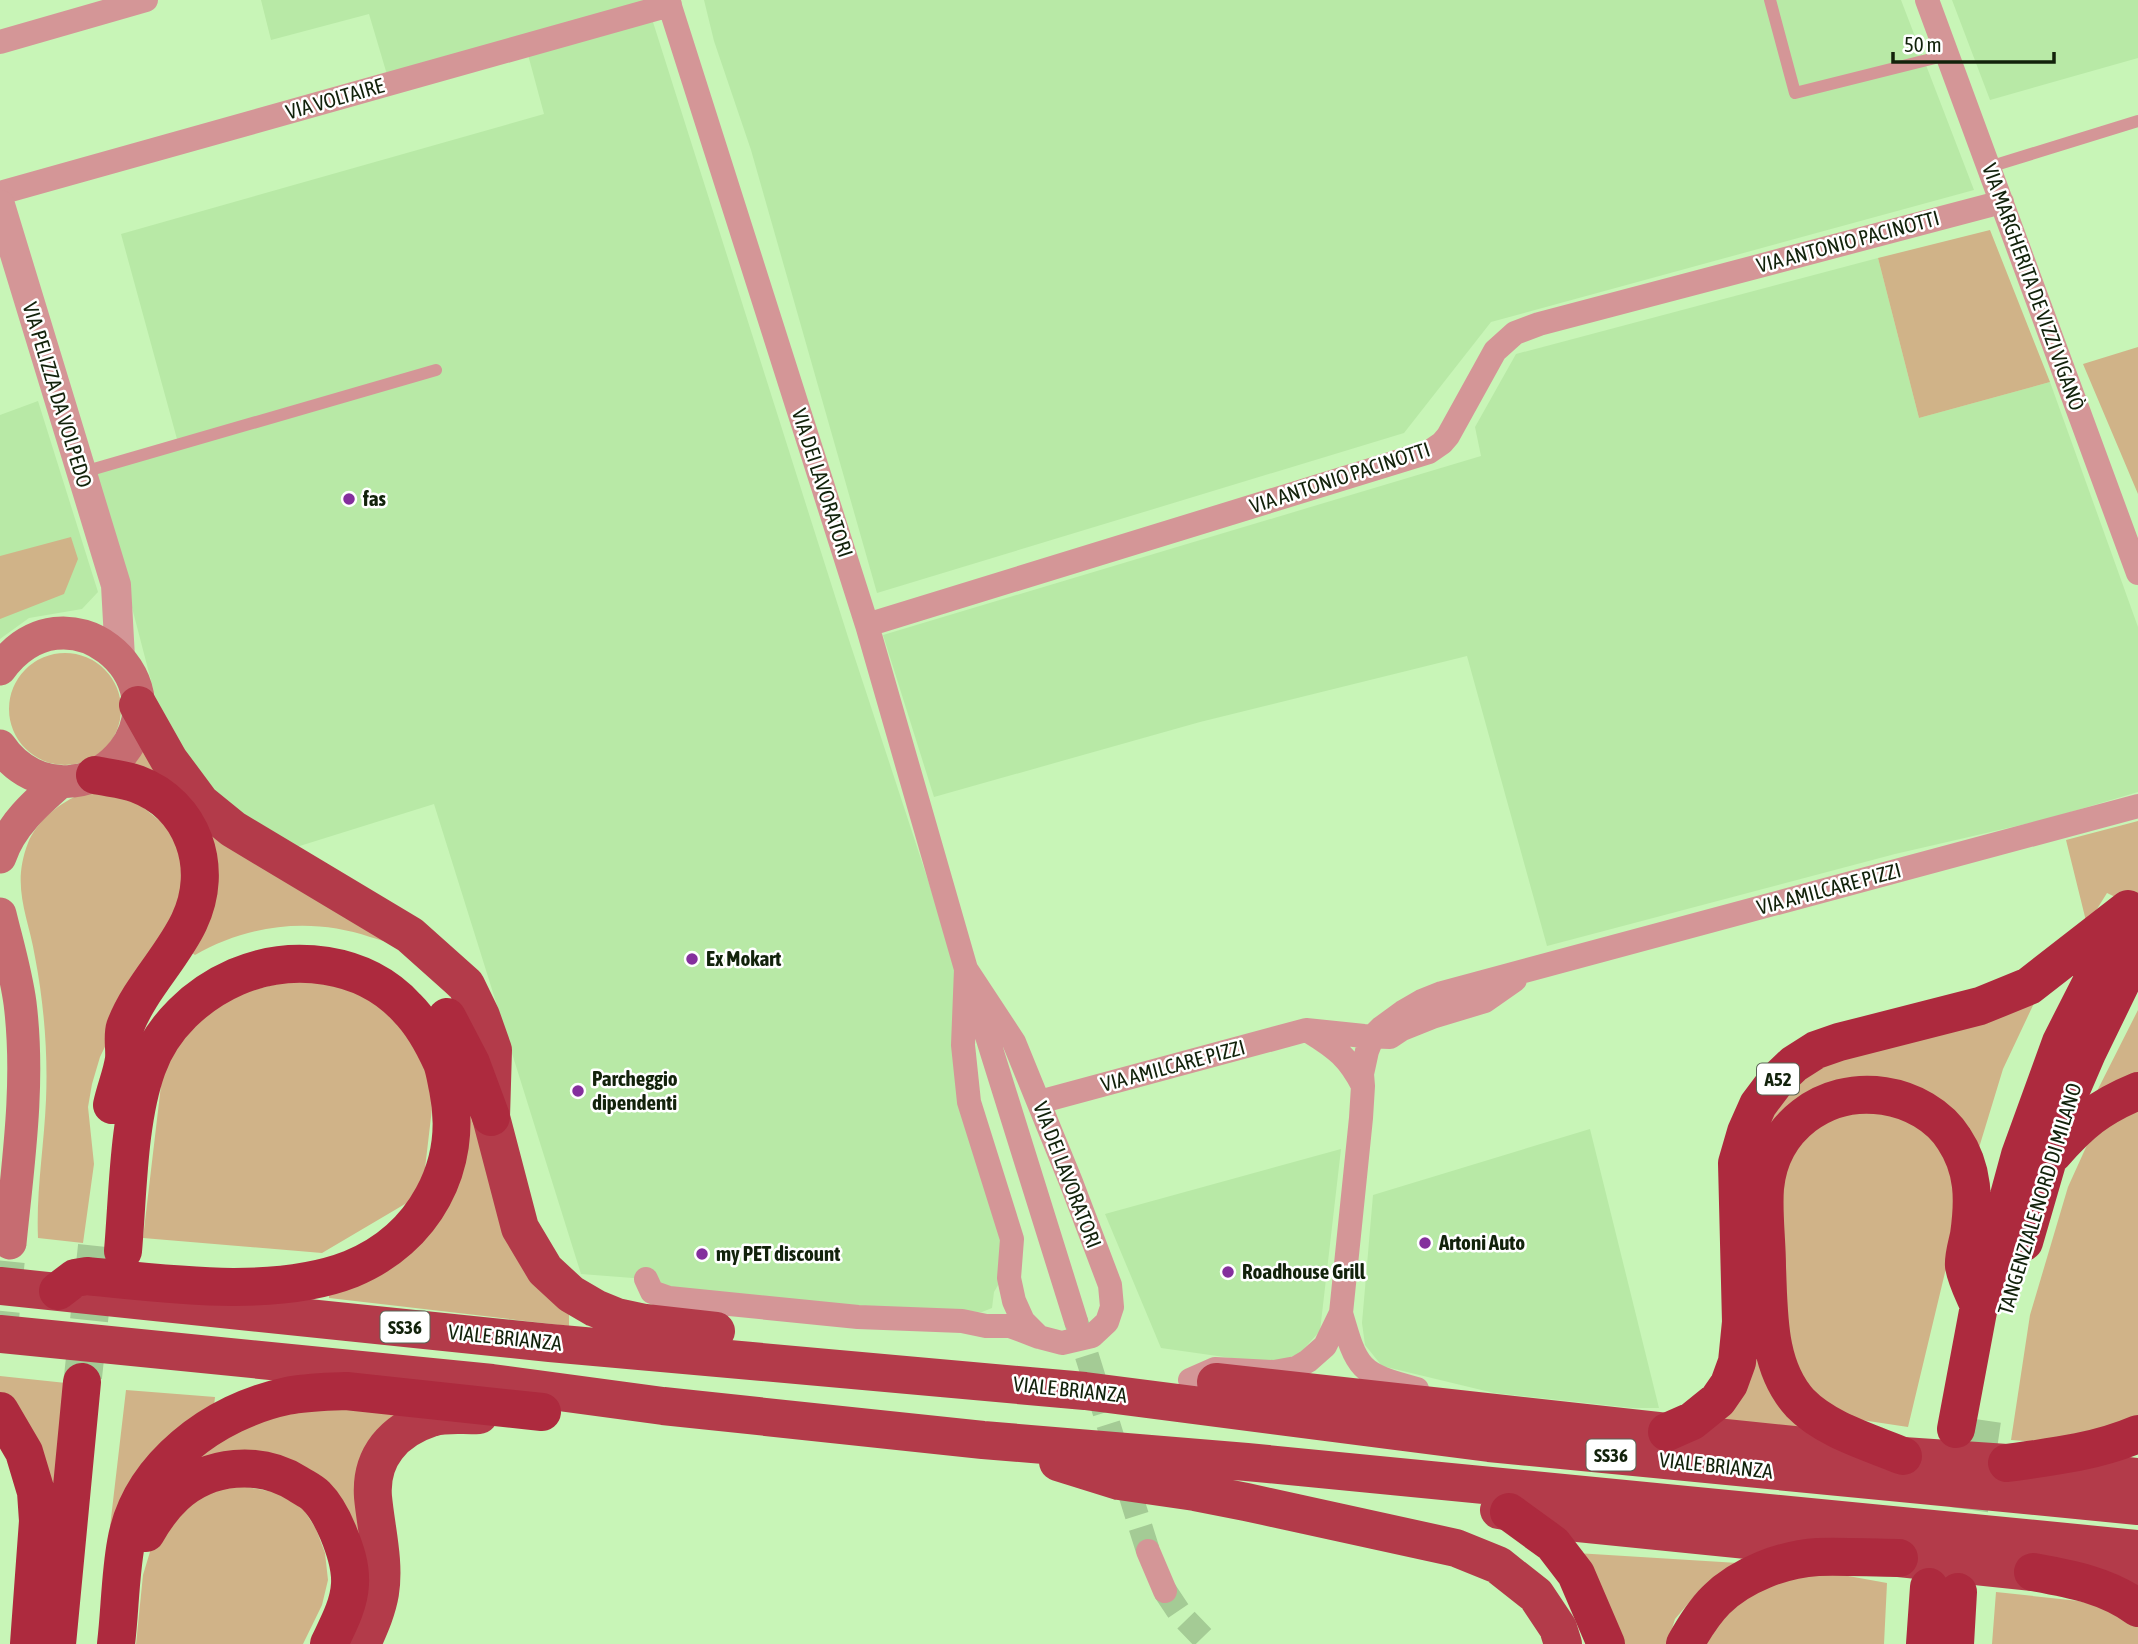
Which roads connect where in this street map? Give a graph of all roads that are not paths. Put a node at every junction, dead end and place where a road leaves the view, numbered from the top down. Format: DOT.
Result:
graph roads {
  1 [pos="146,0"];
  2 [pos="1770,0"];
  3 [pos="1927,0"];
  4 [pos="669,3"];
  5 [pos="0,42"];
  6 [pos="1947,55"];
  7 [pos="2138,121"];
  8 [pos="1989,167"];
  9 [pos="0,193"];
  10 [pos="2002,202"];
  11 [pos="0,205"];
  12 [pos="436,370"];
  13 [pos="80,473"];
  14 [pos="2138,573"];
  15 [pos="116,585"];
  16 [pos="867,625"];
  17 [pos="78,634"];
  18 [pos="120,659"];
  19 [pos="3,660"];
  20 [pos="138,705"];
  21 [pos="3,751"];
  22 [pos="77,779"];
  23 [pos="2138,806"];
  24 [pos="5,845"];
  25 [pos="0,914"];
  26 [pos="2138,948"];
  27 [pos="966,968"];
  28 [pos="1306,1030"];
  29 [pos="1382,1036"];
  30 [pos="124,1059"];
  31 [pos="1363,1086"];
  32 [pos="2138,1091"];
  33 [pos="1039,1102"];
  34 [pos="491,1117"];
  35 [pos="2047,1161"];
  36 [pos="10,1243"];
  37 [pos="1009,1278"];
  38 [pos="646,1279"];
  39 [pos="0,1286"];
  40 [pos="58,1292"];
  41 [pos="1979,1306"];
  42 [pos="1341,1313"];
  43 [pos="962,1321"];
  44 [pos="1076,1321"];
  45 [pos="0,1334"];
  46 [pos="1039,1337"];
  47 [pos="753,1360"];
  48 [pos="1190,1380"];
  49 [pos="1085,1391"];
  50 [pos="663,1406"];
  51 [pos="0,1412"];
  52 [pos="542,1412"];
  53 [pos="1485,1412"];
  54 [pos="1667,1432"];
  55 [pos="2138,1434"];
  56 [pos="984,1440"];
  57 [pos="1903,1456"];
  58 [pos="1247,1462"];
  59 [pos="2007,1463"];
  60 [pos="2138,1477"];
  61 [pos="2138,1506"];
  62 [pos="1509,1512"];
  63 [pos="2138,1549"];
  64 [pos="1148,1551"];
  65 [pos="1899,1558"];
  66 [pos="2033,1572"];
  67 [pos="2138,1577"];
  68 [pos="1165,1591"];
  69 [pos="120,1604"];
  70 [pos="2138,1608"];
  71 [pos="29,1644"];
  72 [pos="57,1644"];
  73 [pos="84,1644"];
  74 [pos="116,1644"];
  75 [pos="329,1644"];
  76 [pos="362,1644"];
  77 [pos="1563,1644"];
  78 [pos="1606,1644"];
  79 [pos="1685,1644"];
  80 [pos="1925,1644"];
  81 [pos="1955,1644"];
  1 -- 5 [label="street"];
  2 -- 6 [label="lane"];
  3 -- 6 [label="street, VIA MARGHERITA DE VIZZI VIGANÒ"];
  4 -- 9 [label="street, VIA VOLTAIRE"];
  4 -- 16 [label="street, VIA DEI LAVORATORI"];
  6 -- 8 [label="street, VIA MARGHERITA DE VIZZI VIGANÒ"];
  7 -- 8 [label="lane"];
  8 -- 10 [label="street, VIA MARGHERITA DE VIZZI VIGANÒ"];
  10 -- 14 [label="street, VIA MARGHERITA DE VIZZI VIGANÒ"];
  10 -- 16 [label="street, VIA ANTONIO PACINOTTI"];
  11 -- 13 [label="street, VIA PELIZZA DA VOLPEDO"];
  12 -- 13 [label="lane"];
  13 -- 15 [label="street, VIA PELIZZA DA VOLPEDO"];
  15 -- 17 [label="street"];
  15 -- 18 [label="street, VIA PELIZZA DA VOLPEDO"];
  16 -- 27 [label="street, VIA DEI LAVORATORI"];
  17 -- 18 [label="main road"];
  17 -- 19 [label="main road"];
  18 -- 20 [label="main road"];
  20 -- 22 [label="main road"];
  20 -- 34 [label="highway"];
  21 -- 22 [label="main road"];
  21 -- 24 [label="main road"];
  22 -- 24 [label="main road"];
  22 -- 30 [label="highway"];
  23 -- 29 [label="street, VIA AMILCARE PIZZI"];
  25 -- 36 [label="main road"];
  26 -- 35 [label="highway, TANGENZIALE NORD DI MILANO / A52"];
  27 -- 33 [label="street, VIA DEI LAVORATORI"];
  27 -- 37 [label="street, VIA DEI LAVORATORI"];
  27 -- 44 [label="street, VIA DEI LAVORATORI"];
  28 -- 29 [label="street, VIA AMILCARE PIZZI"];
  28 -- 31 [label="street"];
  28 -- 33 [label="street, VIA AMILCARE PIZZI"];
  29 -- 31 [label="street"];
  30 -- 34 [label="highway"];
  30 -- 40 [label="highway"];
  31 -- 42 [label="street"];
  32 -- 35 [label="highway, A52"];
  33 -- 46 [label="street, VIA DEI LAVORATORI"];
  34 -- 47 [label="highway"];
  35 -- 41 [label="highway, TANGENZIALE NORD DI MILANO / A52"];
  37 -- 43 [label="street, VIA DEI LAVORATORI"];
  37 -- 46 [label="street, VIA DEI LAVORATORI"];
  38 -- 43 [label="street, VIA DEI LAVORATORI"];
  39 -- 40 [label="highway, VIALE BRIANZA / SS36"];
  40 -- 47 [label="highway, VIALE BRIANZA / SS36"];
  41 -- 54 [label="highway, TANGENZIALE NORD DI MILANO / A52"];
  41 -- 57 [label="highway"];
  42 -- 48 [label="street"];
  42 -- 53 [label="street"];
  43 -- 46 [label="street, VIA DEI LAVORATORI"];
  45 -- 50 [label="highway, VIALE BRIANZA / SS36"];
  47 -- 49 [label="highway, VIALE BRIANZA / SS36"];
  48 -- 49 [label="highway"];
  48 -- 53 [label="highway"];
  49 -- 61 [label="highway, VIALE BRIANZA / SS36"];
  50 -- 52 [label="highway"];
  50 -- 56 [label="highway, VIALE BRIANZA / SS36"];
  51 -- 71 [label="highway"];
  52 -- 69 [label="highway"];
  52 -- 76 [label="highway"];
  53 -- 54 [label="highway"];
  54 -- 57 [label="highway"];
  55 -- 59 [label="highway"];
  56 -- 58 [label="highway, VIALE BRIANZA / SS36"];
  56 -- 77 [label="highway"];
  57 -- 59 [label="highway"];
  58 -- 62 [label="highway"];
  58 -- 63 [label="highway, VIALE BRIANZA / SS36"];
  59 -- 60 [label="highway"];
  62 -- 65 [label="highway"];
  62 -- 78 [label="highway"];
  64 -- 68 [label="street"];
  65 -- 66 [label="highway"];
  65 -- 79 [label="highway"];
  66 -- 67 [label="highway"];
  66 -- 70 [label="highway"];
  69 -- 74 [label="highway"];
  69 -- 75 [label="highway"];
  72 -- 73 [label="highway"];
  80 -- 81 [label="highway"];
}
